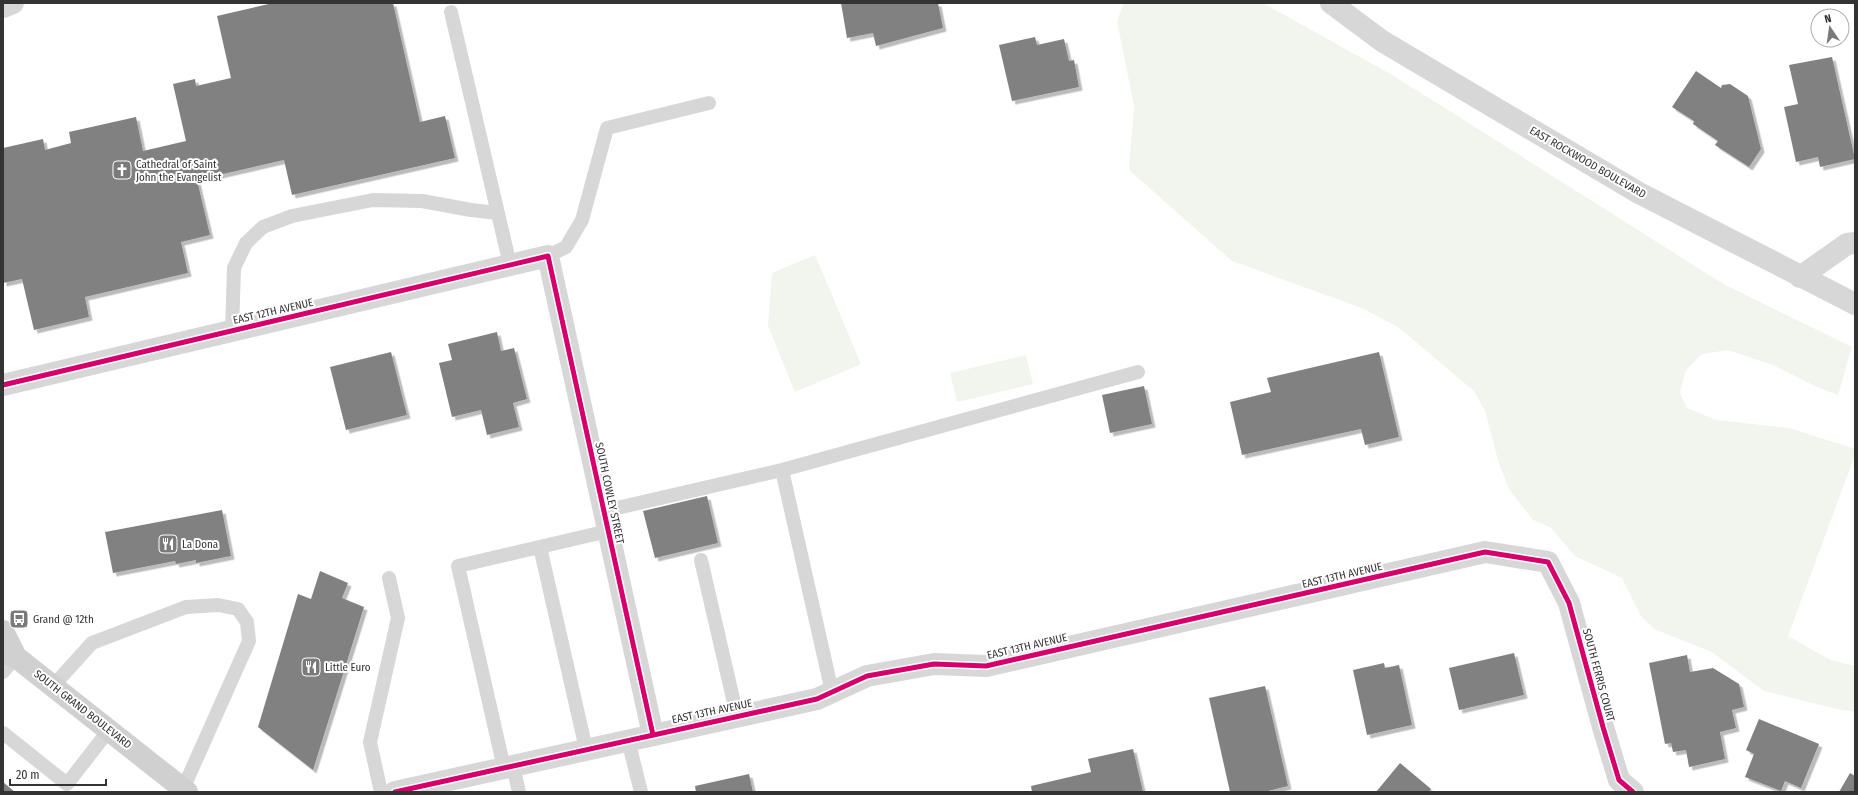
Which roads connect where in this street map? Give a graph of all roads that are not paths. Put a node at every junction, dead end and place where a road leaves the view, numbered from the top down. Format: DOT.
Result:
graph roads {
  1 [pos="13,3"];
  2 [pos="1331,3"];
  3 [pos="3,7"];
  4 [pos="451,12"];
  5 [pos="709,103"];
  6 [pos="498,213"];
  7 [pos="1855,243"];
  8 [pos="548,256"];
  9 [pos="510,265"];
  10 [pos="1800,277"];
  11 [pos="1855,304"];
  12 [pos="232,331"];
  13 [pos="1138,372"];
  14 [pos="3,386"];
  15 [pos="782,470"];
  16 [pos="604,511"];
  17 [pos="608,532"];
  18 [pos="540,547"];
  19 [pos="701,560"];
  20 [pos="1548,562"];
  21 [pos="389,578"];
  22 [pos="3,631"];
  23 [pos="7,661"];
  24 [pos="53,686"];
  25 [pos="832,692"];
  26 [pos="737,716"];
  27 [pos="109,730"];
  28 [pos="3,733"];
  29 [pos="653,735"];
  30 [pos="628,740"];
  31 [pos="586,749"];
  32 [pos="508,767"];
  33 [pos="185,790"];
  34 [pos="381,792"];
  35 [pos="395,792"];
  36 [pos="519,792"];
  37 [pos="641,792"];
  38 [pos="1632,792"];
  1 -- 3 [label="street"];
  2 -- 10 [label="street, EAST ROCKWOOD BOULEVARD"];
  4 -- 6 [label="lane"];
  5 -- 8 [label="lane"];
  6 -- 9 [label="lane"];
  6 -- 12 [label="lane"];
  7 -- 10 [label="street"];
  8 -- 9 [label="street, EAST 12TH AVENUE"];
  8 -- 16 [label="street, SOUTH COWLEY STREET"];
  9 -- 12 [label="street, EAST 12TH AVENUE"];
  10 -- 11 [label="street, EAST ROCKWOOD BOULEVARD"];
  12 -- 14 [label="street, EAST 12TH AVENUE"];
  13 -- 15 [label="lane"];
  15 -- 16 [label="lane"];
  15 -- 25 [label="lane"];
  16 -- 17 [label="street, SOUTH COWLEY STREET"];
  17 -- 18 [label="lane"];
  17 -- 29 [label="street, SOUTH COWLEY STREET"];
  18 -- 31 [label="lane"];
  18 -- 32 [label="lane"];
  19 -- 26 [label="lane"];
  20 -- 25 [label="street, EAST 13TH AVENUE"];
  20 -- 38 [label="street, SOUTH FERRIS COURT"];
  21 -- 34 [label="lane"];
  22 -- 23 [label="main road, SOUTH GRAND BOULEVARD"];
  23 -- 24 [label="main road, SOUTH GRAND BOULEVARD"];
  24 -- 27 [label="main road, SOUTH GRAND BOULEVARD"];
  24 -- 33 [label="lane"];
  25 -- 26 [label="street, EAST 13TH AVENUE"];
  26 -- 29 [label="street, EAST 13TH AVENUE"];
  27 -- 28 [label="lane"];
  27 -- 33 [label="main road, SOUTH GRAND BOULEVARD"];
  29 -- 30 [label="street, EAST 13TH AVENUE"];
  30 -- 31 [label="street, EAST 13TH AVENUE"];
  30 -- 37 [label="lane"];
  31 -- 32 [label="street, EAST 13TH AVENUE"];
  32 -- 35 [label="street, EAST 13TH AVENUE"];
  32 -- 36 [label="lane"];
}
